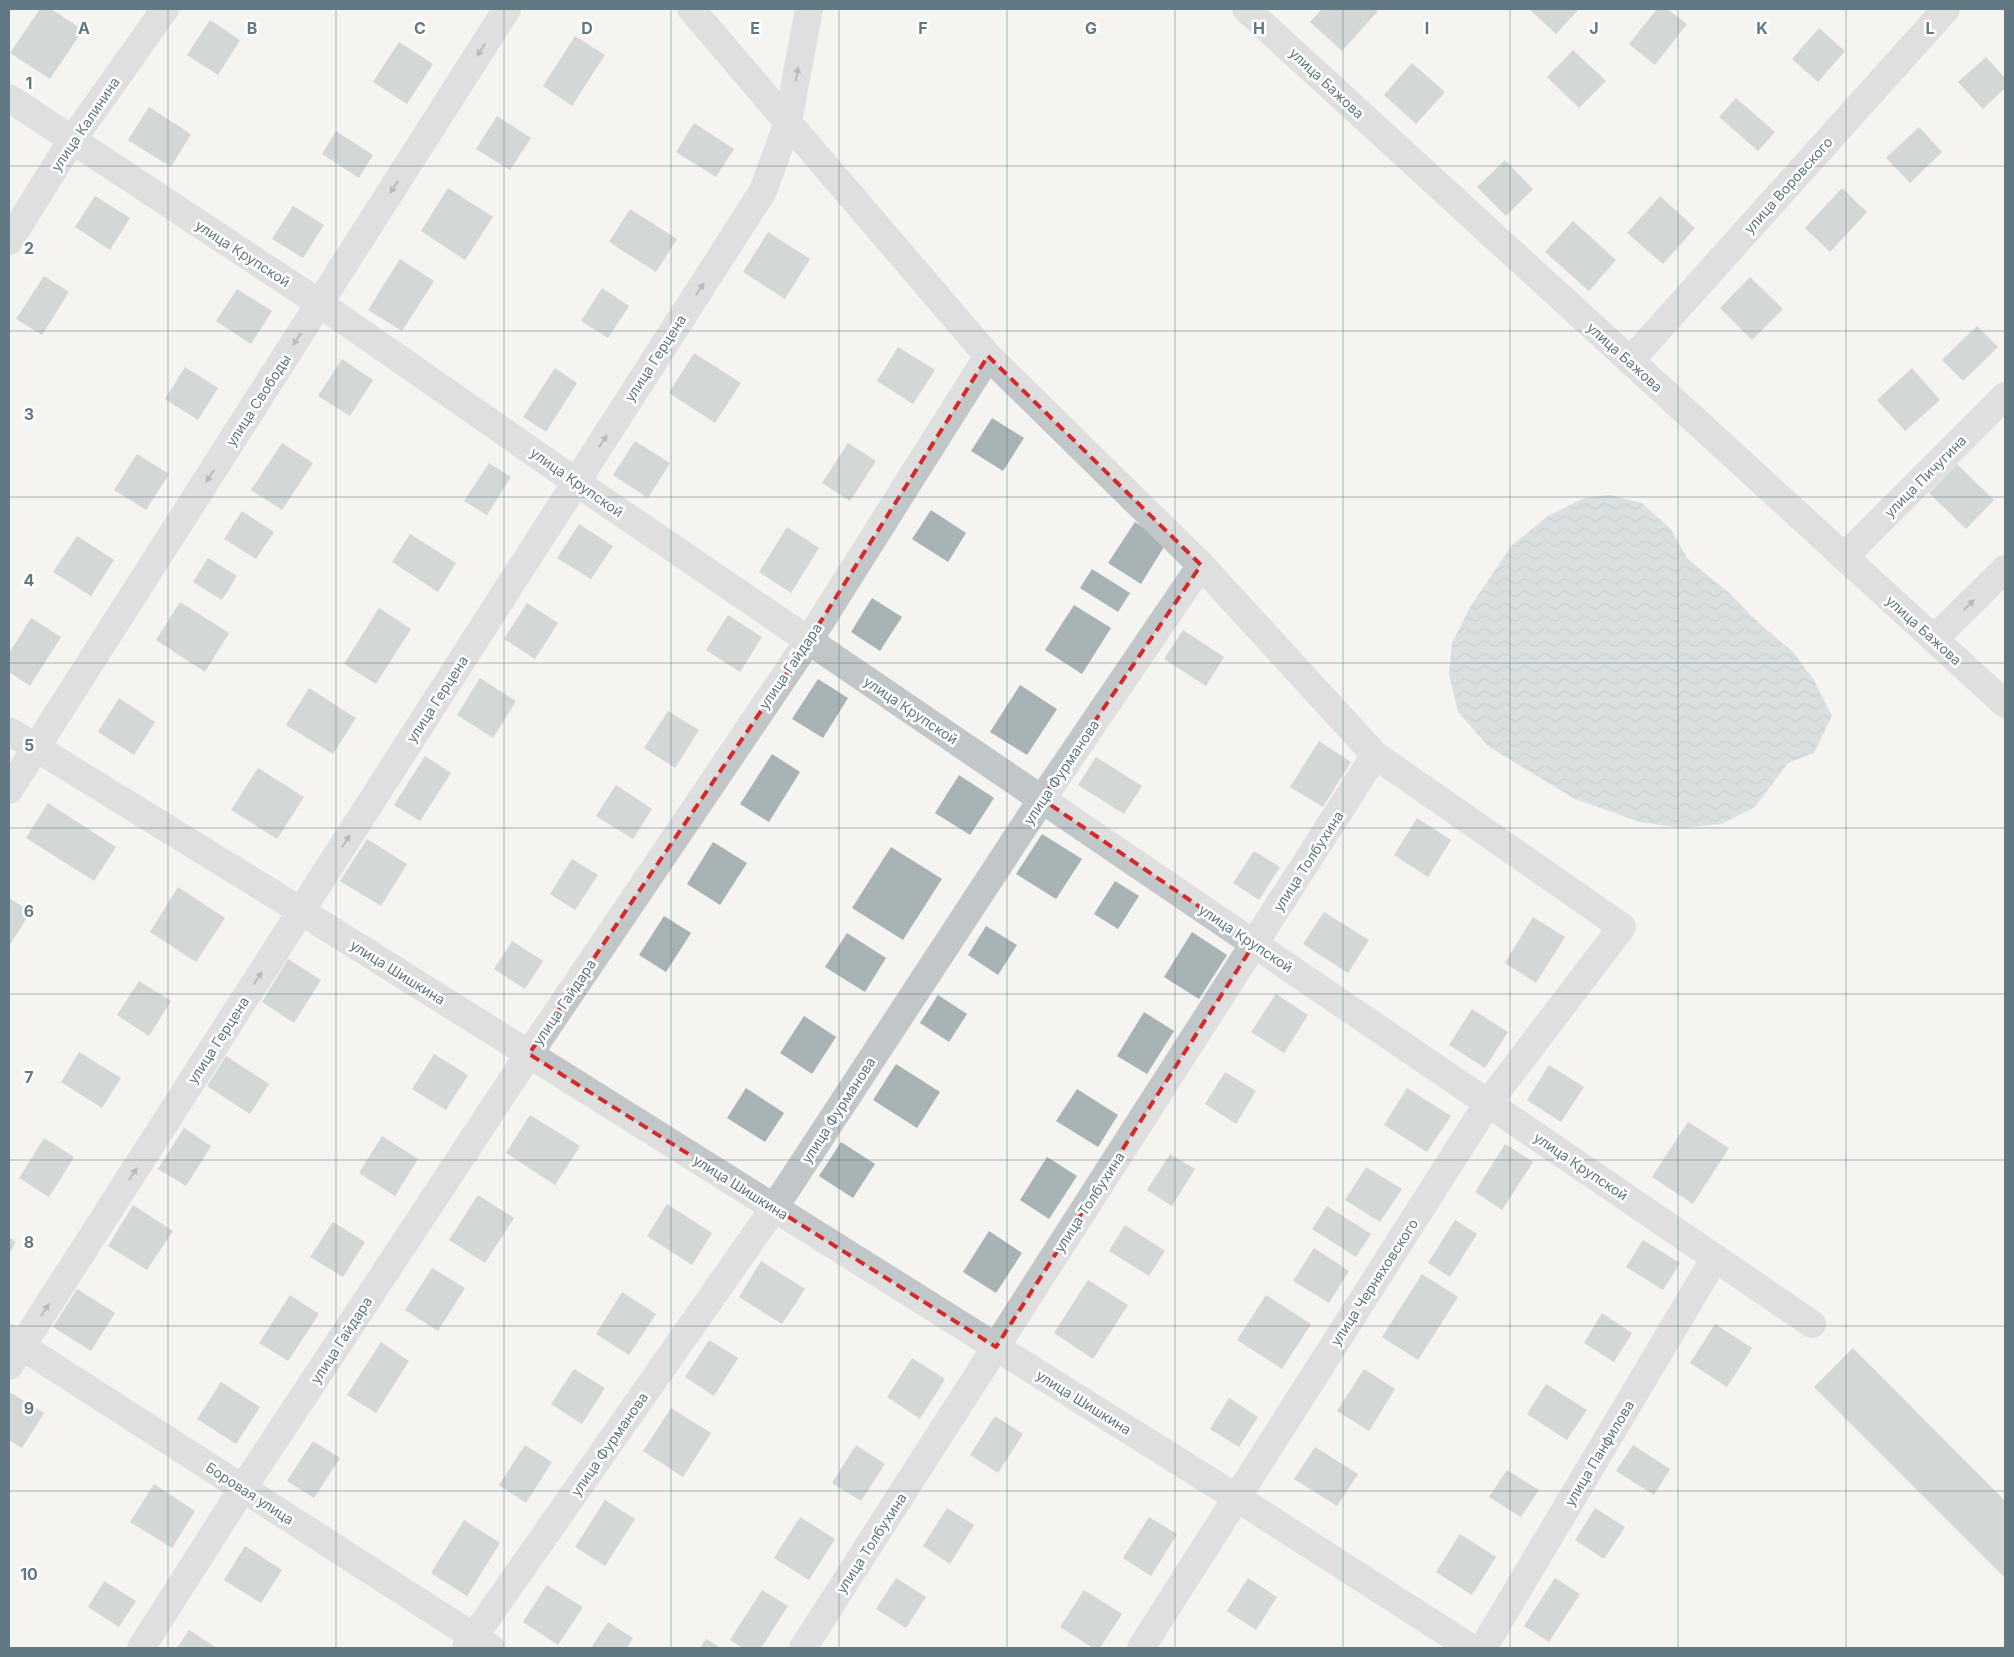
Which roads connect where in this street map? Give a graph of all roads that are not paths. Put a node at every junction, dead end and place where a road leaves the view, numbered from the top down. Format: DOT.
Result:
graph roads {
  1 [pos="165,9"];
  2 [pos="507,9"];
  3 [pos="691,9"];
  4 [pos="809,9"];
  5 [pos="1246,9"];
  6 [pos="1946,9"];
  7 [pos="9,98"];
  8 [pos="788,122"];
  9 [pos="72,140"];
  10 [pos="9,241"];
  11 [pos="320,303"];
  12 [pos="988,356"];
  13 [pos="1630,361"];
  14 [pos="2005,396"];
  15 [pos="576,482"];
  16 [pos="1844,557"];
  17 [pos="1201,565"];
  18 [pos="2005,570"];
  19 [pos="1934,639"];
  20 [pos="808,640"];
  21 [pos="2005,704"];
  22 [pos="9,730"];
  23 [pos="36,748"];
  24 [pos="1375,755"];
  25 [pos="9,790"];
  26 [pos="1042,799"];
  27 [pos="301,911"];
  28 [pos="1254,944"];
  29 [pos="529,1054"];
  30 [pos="1488,1103"];
  31 [pos="774,1208"];
  32 [pos="1715,1258"];
  33 [pos="1812,1324"];
  34 [pos="996,1347"];
  35 [pos="13,1350"];
  36 [pos="243,1488"];
  37 [pos="1237,1498"];
  38 [pos="477,1644"];
  39 [pos="141,1648"];
  40 [pos="803,1648"];
  41 [pos="1141,1648"];
  42 [pos="1471,1648"];
  43 [pos="1483,1648"];
  1 -- 9 [label="street, улица Калинина"];
  2 -- 11 [label="street, улица Свободы, one-way"];
  3 -- 8 [label="street"];
  8 -- 4 [label="street, улица Герцена, one-way"];
  5 -- 13 [label="street, улица Бажова"];
  6 -- 13 [label="street, улица Воровского"];
  7 -- 9 [label="street, улица Крупской"];
  8 -- 12 [label="street"];
  15 -- 8 [label="street, улица Герцена, one-way"];
  9 -- 10 [label="street, улица Калинина"];
  9 -- 11 [label="street, улица Крупской"];
  11 -- 15 [label="street, улица Крупской"];
  11 -- 23 [label="street, улица Свободы, one-way"];
  12 -- 17 [label="street"];
  12 -- 20 [label="street, улица Гайдара"];
  13 -- 16 [label="street, улица Бажова"];
  14 -- 16 [label="street, улица Пичугина"];
  15 -- 20 [label="street, улица Крупской"];
  27 -- 15 [label="street, улица Герцена, one-way"];
  16 -- 19 [label="street, улица Бажова"];
  17 -- 24 [label="street"];
  17 -- 26 [label="street, улица Фурманова"];
  19 -- 18 [label="street, one-way"];
  19 -- 21 [label="street, улица Бажова"];
  20 -- 26 [label="street, улица Крупской"];
  20 -- 29 [label="street, улица Гайдара"];
  22 -- 23 [label="street, улица Шишкина"];
  23 -- 25 [label="street, улица Свободы"];
  23 -- 27 [label="street, улица Шишкина"];
  24 -- 28 [label="street, улица Толбухина"];
  24 -- 30 [label="street, улица Черняховского"];
  26 -- 28 [label="street, улица Крупской"];
  26 -- 31 [label="street, улица Фурманова"];
  27 -- 29 [label="street, улица Шишкина"];
  35 -- 27 [label="street, улица Герцена, one-way"];
  28 -- 30 [label="street, улица Крупской"];
  28 -- 34 [label="street, улица Толбухина"];
  29 -- 31 [label="street, улица Шишкина"];
  29 -- 36 [label="street, улица Гайдара"];
  30 -- 32 [label="street, улица Крупской"];
  30 -- 37 [label="street, улица Черняховского"];
  31 -- 34 [label="street, улица Шишкина"];
  31 -- 38 [label="street, улица Фурманова"];
  32 -- 33 [label="street, улица Крупской"];
  32 -- 43 [label="street, улица Панфилова"];
  34 -- 37 [label="street, улица Шишкина"];
  34 -- 40 [label="street, улица Толбухина"];
  35 -- 36 [label="street, Боровая улица"];
  36 -- 38 [label="street, Боровая улица"];
  36 -- 39 [label="street, улица Гайдара"];
  37 -- 41 [label="street, улица Черняховского"];
  37 -- 42 [label="street, улица Шишкина"];
}
